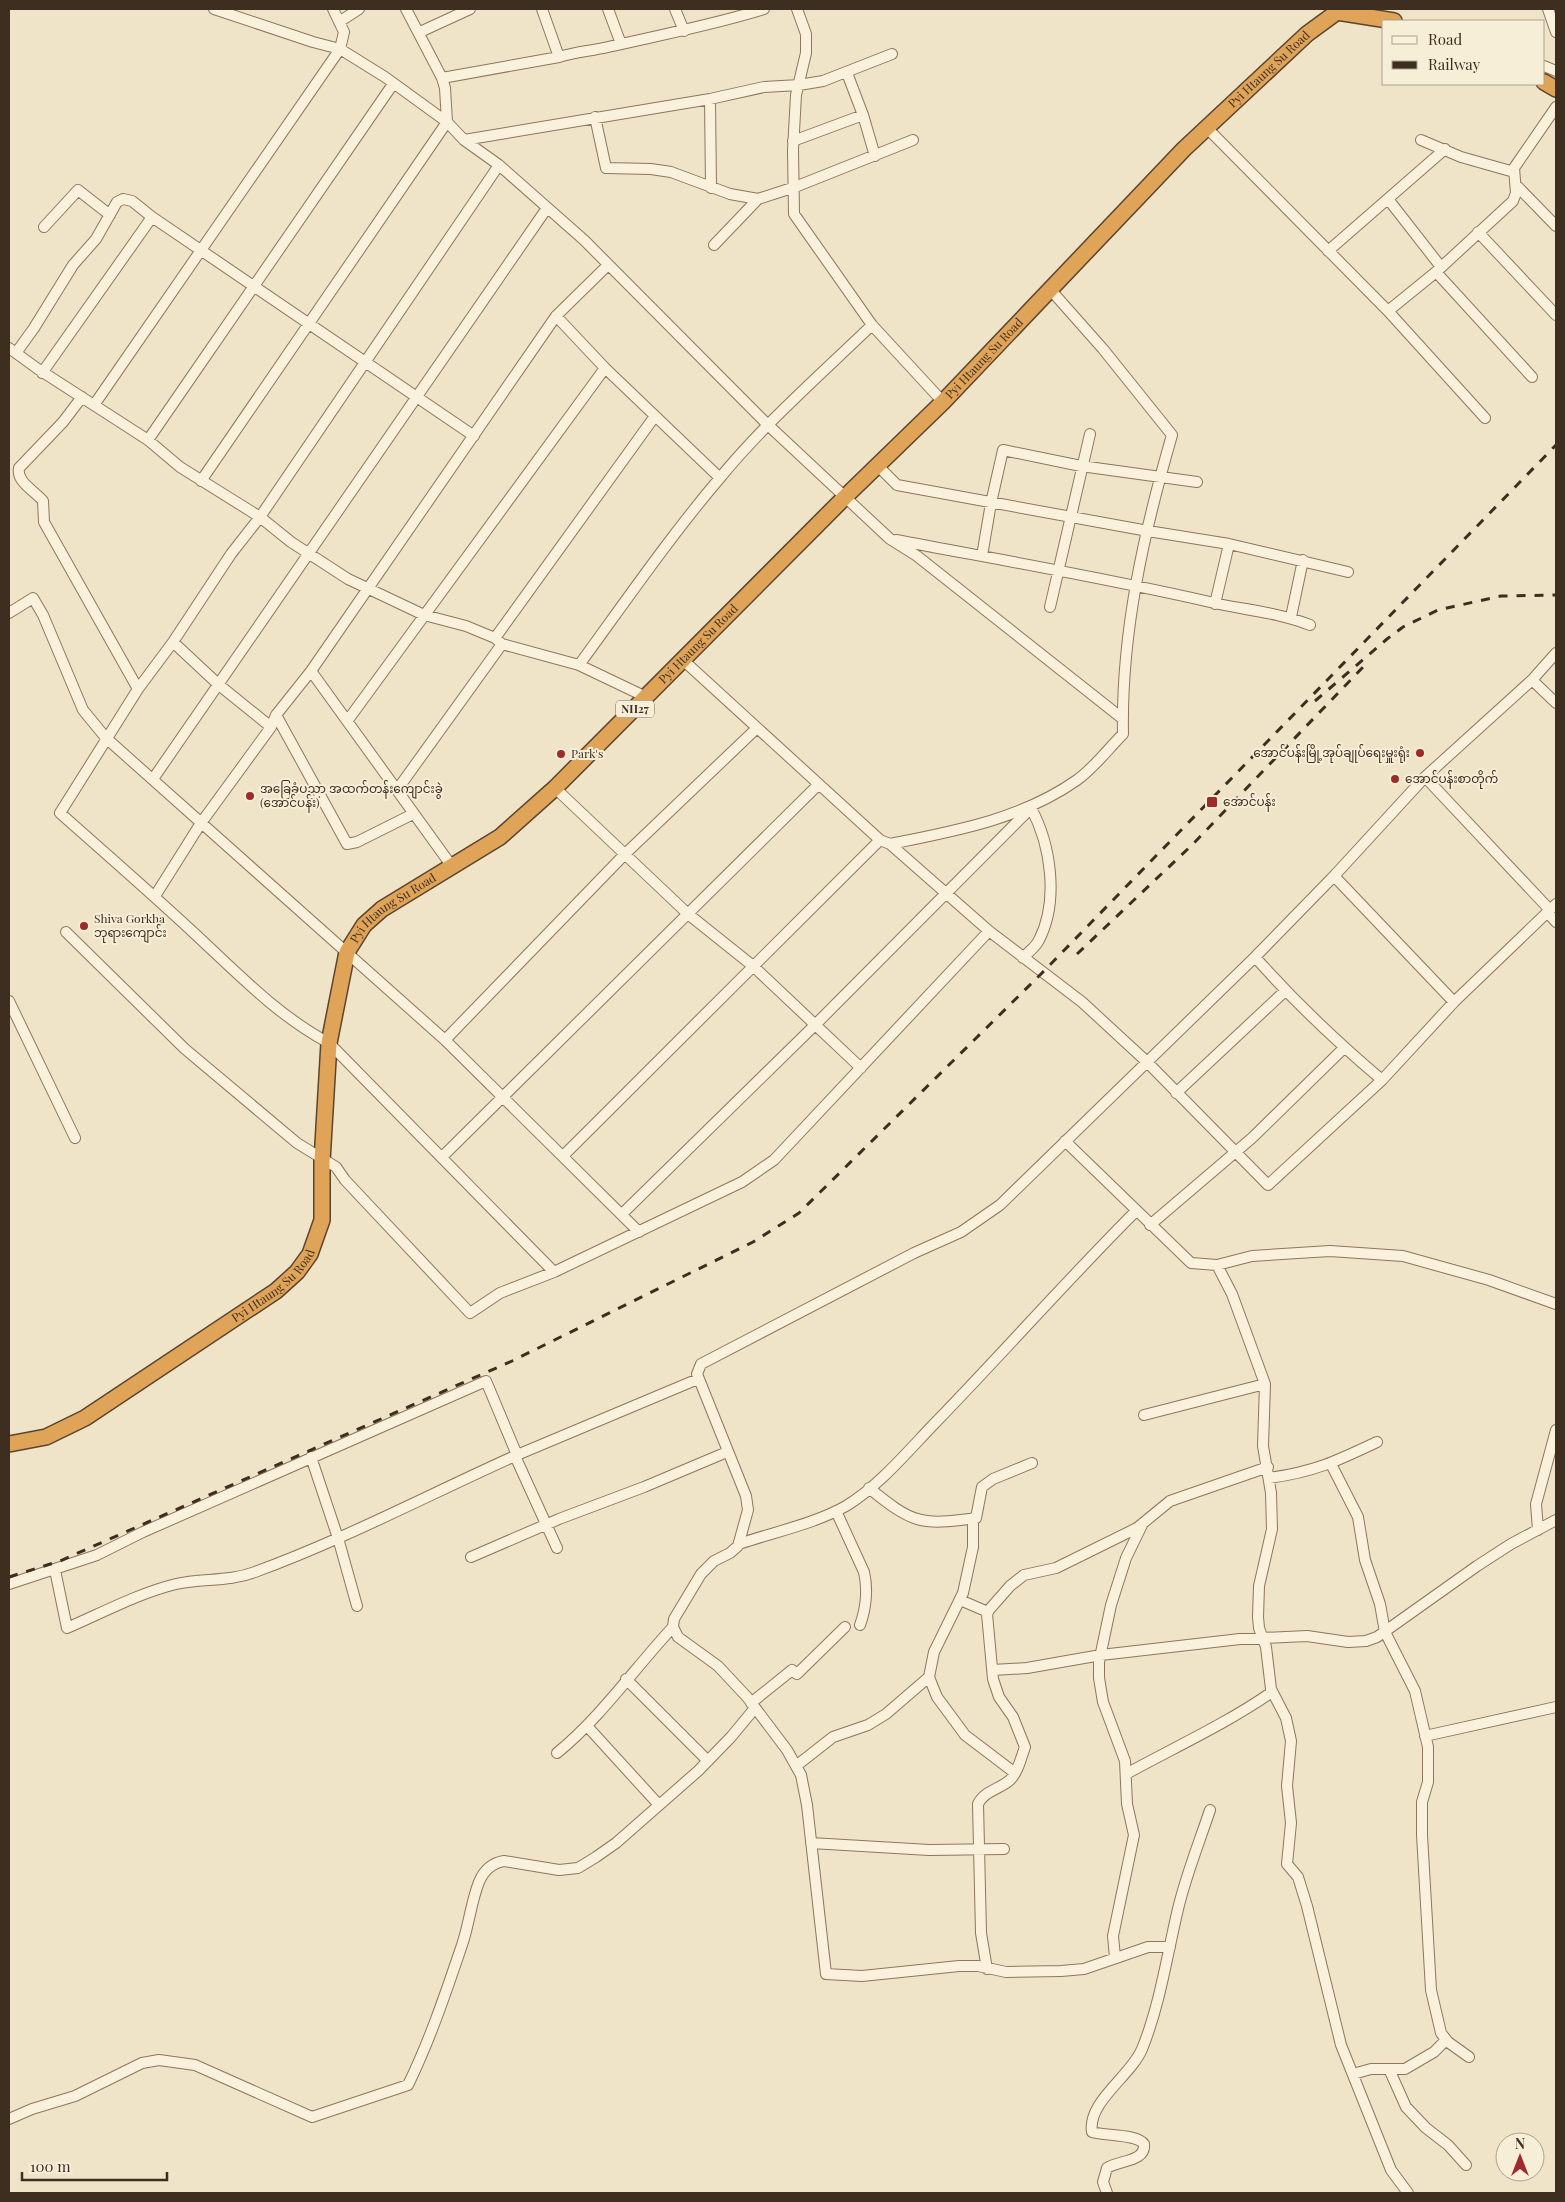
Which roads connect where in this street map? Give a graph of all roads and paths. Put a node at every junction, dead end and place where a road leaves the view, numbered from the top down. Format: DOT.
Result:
graph roads {
  1 [pos="214,9"];
  2 [pos="333,9"];
  3 [pos="360,9"];
  4 [pos="406,9"];
  5 [pos="470,9"];
  6 [pos="542,9"];
  7 [pos="608,9"];
  8 [pos="675,9"];
  9 [pos="764,9"];
  10 [pos="797,9"];
  11 [pos="1548,9"];
  12 [pos="1338,10"];
  13 [pos="746,12"];
  14 [pos="1389,20"];
  15 [pos="339,22"];
  16 [pos="684,31"];
  17 [pos="420,32"];
  18 [pos="1556,32"];
  19 [pos="621,44"];
  20 [pos="340,49"];
  21 [pos="892,54"];
  22 [pos="559,57"];
  23 [pos="848,73"];
  24 [pos="442,78"];
  25 [pos="1545,83"];
  26 [pos="393,84"];
  27 [pos="799,85"];
  28 [pos="1556,89"];
  29 [pos="710,99"];
  30 [pos="1556,107"];
  31 [pos="863,115"];
  32 [pos="595,117"];
  33 [pos="447,122"];
  34 [pos="1206,127"];
  35 [pos="464,140"];
  36 [pos="913,140"];
  37 [pos="1421,140"];
  38 [pos="793,141"];
  39 [pos="1445,149"];
  40 [pos="875,156"];
  41 [pos="499,165"];
  42 [pos="1514,172"];
  43 [pos="1516,186"];
  44 [pos="795,187"];
  45 [pos="710,188"];
  46 [pos="758,199"];
  47 [pos="1388,199"];
  48 [pos="547,208"];
  49 [pos="110,215"];
  50 [pos="152,218"];
  51 [pos="1556,226"];
  52 [pos="44,227"];
  53 [pos="1478,232"];
  54 [pos="714,246"];
  55 [pos="202,251"];
  56 [pos="1328,251"];
  57 [pos="608,265"];
  58 [pos="1439,270"];
  59 [pos="254,287"];
  60 [pos="1049,288"];
  61 [pos="1388,311"];
  62 [pos="1556,315"];
  63 [pos="556,316"];
  64 [pos="310,323"];
  65 [pos="872,325"];
  66 [pos="12,350"];
  67 [pos="364,363"];
  68 [pos="604,368"];
  69 [pos="42,372"];
  70 [pos="1532,376"];
  71 [pos="82,397"];
  72 [pos="419,397"];
  73 [pos="942,402"];
  74 [pos="94,405"];
  75 [pos="655,416"];
  76 [pos="1485,418"];
  77 [pos="768,425"];
  78 [pos="1090,434"];
  79 [pos="474,436"];
  80 [pos="148,440"];
  81 [pos="877,465"];
  82 [pos="1081,466"];
  83 [pos="1160,477"];
  84 [pos="720,478"];
  85 [pos="201,481"];
  86 [pos="1197,482"];
  87 [pos="846,496"];
  88 [pos="991,503"];
  89 [pos="260,517"];
  90 [pos="1071,517"];
  91 [pos="1148,532"];
  92 [pos="890,539"];
  93 [pos="1229,544"];
  94 [pos="310,553"];
  95 [pos="982,556"];
  96 [pos="1303,560"];
  97 [pos="1058,569"];
  98 [pos="1348,572"];
  99 [pos="1137,585"];
  100 [pos="367,590"];
  101 [pos="1215,604"];
  102 [pos="1050,607"];
  103 [pos="9,613"];
  104 [pos="424,616"];
  105 [pos="1291,617"];
  106 [pos="1310,625"];
  107 [pos="498,641"];
  108 [pos="173,642"];
  109 [pos="1556,653"];
  110 [pos="683,660"];
  111 [pos="580,665"];
  112 [pos="311,671"];
  113 [pos="1532,680"];
  114 [pos="219,685"];
  115 [pos="138,689"];
  116 [pos="646,697"];
  117 [pos="1556,703"];
  118 [pos="276,716"];
  119 [pos="1123,719"];
  120 [pos="348,720"];
  121 [pos="272,727"];
  122 [pos="757,728"];
  123 [pos="106,738"];
  124 [pos="1425,777"];
  125 [pos="153,779"];
  126 [pos="819,784"];
  127 [pos="555,788"];
  128 [pos="397,790"];
  129 [pos="1031,808"];
  130 [pos="413,814"];
  131 [pos="201,823"];
  132 [pos="885,842"];
  133 [pos="624,855"];
  134 [pos="451,865"];
  135 [pos="1334,876"];
  136 [pos="945,894"];
  137 [pos="154,896"];
  138 [pos="1551,909"];
  139 [pos="688,914"];
  140 [pos="1556,922"];
  141 [pos="989,931"];
  142 [pos="66,932"];
  143 [pos="347,952"];
  144 [pos="1255,957"];
  145 [pos="1023,958"];
  146 [pos="753,966"];
  147 [pos="1285,991"];
  148 [pos="9,1001"];
  149 [pos="1454,1002"];
  150 [pos="815,1025"];
  151 [pos="445,1040"];
  152 [pos="329,1043"];
  153 [pos="1344,1048"];
  154 [pos="1146,1061"];
  155 [pos="861,1068"];
  156 [pos="1382,1080"];
  157 [pos="1176,1093"];
  158 [pos="504,1097"];
  159 [pos="75,1138"];
  160 [pos="1065,1141"];
  161 [pos="1234,1153"];
  162 [pos="563,1156"];
  163 [pos="442,1157"];
  164 [pos="322,1160"];
  165 [pos="1136,1211"];
  166 [pos="622,1214"];
  167 [pos="1150,1225"];
  168 [pos="639,1232"];
  169 [pos="1216,1265"];
  170 [pos="554,1272"];
  171 [pos="1556,1304"];
  172 [pos="698,1379"];
  173 [pos="1266,1384"];
  174 [pos="1144,1416"];
  175 [pos="1556,1430"];
  176 [pos="1377,1442"];
  177 [pos="9,1444"];
  178 [pos="727,1452"];
  179 [pos="516,1456"];
  180 [pos="311,1457"];
  181 [pos="1032,1463"];
  182 [pos="1331,1464"];
  183 [pos="1268,1472"];
  184 [pos="869,1488"];
  185 [pos="836,1511"];
  186 [pos="973,1518"];
  187 [pos="1556,1520"];
  188 [pos="1144,1522"];
  189 [pos="547,1525"];
  190 [pos="1538,1530"];
  191 [pos="338,1538"];
  192 [pos="739,1544"];
  193 [pos="557,1548"];
  194 [pos="471,1557"];
  195 [pos="55,1570"];
  196 [pos="9,1584"];
  197 [pos="960,1600"];
  198 [pos="357,1606"];
  199 [pos="988,1612"];
  200 [pos="860,1626"];
  201 [pos="673,1627"];
  202 [pos="845,1627"];
  203 [pos="1385,1632"];
  204 [pos="1263,1638"];
  205 [pos="1101,1655"];
  206 [pos="992,1670"];
  207 [pos="929,1677"];
  208 [pos="626,1679"];
  209 [pos="1272,1692"];
  210 [pos="753,1705"];
  211 [pos="1556,1707"];
  212 [pos="587,1726"];
  213 [pos="1425,1736"];
  214 [pos="557,1753"];
  215 [pos="708,1761"];
  216 [pos="796,1766"];
  217 [pos="1015,1773"];
  218 [pos="1126,1774"];
  219 [pos="659,1804"];
  220 [pos="1210,1810"];
  221 [pos="811,1843"];
  222 [pos="979,1849"];
  223 [pos="1004,1849"];
  224 [pos="1170,1947"];
  225 [pos="1115,1957"];
  226 [pos="987,1969"];
  227 [pos="1446,2040"];
  228 [pos="1469,2057"];
  229 [pos="1388,2069"];
  230 [pos="1353,2074"];
  231 [pos="9,2119"];
  232 [pos="1466,2165"];
  233 [pos="1107,2193"];
  234 [pos="1408,2193"];
  1 -- 20 [label="street"];
  2 -- 15 [label="street"];
  3 -- 15 [label="street"];
  4 -- 17 [label="street"];
  5 -- 17 [label="street"];
  6 -- 22 [label="street"];
  7 -- 19 [label="street"];
  8 -- 16 [label="street"];
  9 -- 13 [label="street"];
  10 -- 27 [label="street"];
  11 -- 18 [label="street"];
  12 -- 14 [label="highway, Pyi Htaung Su Road / NH27"];
  12 -- 34 [label="highway, Pyi Htaung Su Road / NH27"];
  13 -- 16 [label="street"];
  15 -- 20 [label="street"];
  16 -- 19 [label="street"];
  17 -- 24 [label="street"];
  19 -- 22 [label="street"];
  20 -- 26 [label="street"];
  20 -- 55 [label="street"];
  21 -- 23 [label="street"];
  22 -- 24 [label="street"];
  23 -- 27 [label="street"];
  23 -- 31 [label="street"];
  24 -- 33 [label="street"];
  25 -- 28 [label="highway"];
  26 -- 33 [label="street"];
  26 -- 59 [label="street"];
  27 -- 29 [label="street"];
  27 -- 38 [label="street"];
  29 -- 32 [label="street"];
  29 -- 45 [label="street"];
  30 -- 42 [label="street"];
  31 -- 38 [label="street"];
  31 -- 40 [label="street"];
  32 -- 35 [label="street"];
  32 -- 45 [label="street"];
  33 -- 35 [label="street"];
  33 -- 64 [label="street"];
  34 -- 56 [label="street"];
  34 -- 60 [label="highway, Pyi Htaung Su Road / NH27"];
  35 -- 41 [label="street"];
  36 -- 40 [label="street"];
  37 -- 39 [label="street"];
  38 -- 44 [label="street"];
  39 -- 42 [label="street"];
  39 -- 47 [label="street"];
  40 -- 44 [label="street"];
  41 -- 48 [label="street"];
  41 -- 67 [label="street"];
  42 -- 43 [label="street"];
  43 -- 51 [label="street"];
  43 -- 53 [label="street"];
  44 -- 46 [label="street"];
  44 -- 65 [label="street"];
  45 -- 46 [label="street"];
  46 -- 54 [label="street"];
  47 -- 56 [label="street"];
  47 -- 58 [label="street"];
  48 -- 57 [label="street"];
  48 -- 72 [label="street"];
  49 -- 50 [label="street"];
  49 -- 52 [label="street"];
  49 -- 66 [label="street"];
  50 -- 55 [label="street"];
  50 -- 69 [label="street"];
  53 -- 58 [label="street"];
  53 -- 62 [label="street"];
  55 -- 59 [label="street"];
  55 -- 74 [label="street"];
  56 -- 61 [label="street"];
  57 -- 63 [label="street"];
  57 -- 77 [label="street"];
  58 -- 61 [label="street"];
  58 -- 70 [label="street"];
  59 -- 64 [label="street"];
  59 -- 80 [label="street"];
  60 -- 73 [label="highway, Pyi Htaung Su Road / NH27"];
  60 -- 83 [label="street"];
  61 -- 76 [label="street"];
  63 -- 68 [label="street"];
  63 -- 79 [label="street"];
  64 -- 67 [label="street"];
  64 -- 85 [label="street"];
  65 -- 73 [label="street"];
  65 -- 77 [label="street"];
  66 -- 69 [label="street"];
  67 -- 72 [label="street"];
  67 -- 89 [label="street"];
  68 -- 75 [label="street"];
  68 -- 104 [label="street"];
  69 -- 71 [label="street"];
  71 -- 74 [label="street"];
  71 -- 115 [label="street"];
  72 -- 79 [label="street"];
  72 -- 94 [label="street"];
  73 -- 81 [label="highway, Pyi Htaung Su Road / NH27"];
  74 -- 80 [label="street"];
  75 -- 84 [label="street"];
  75 -- 107 [label="street"];
  77 -- 84 [label="street"];
  77 -- 87 [label="street"];
  78 -- 82 [label="street"];
  79 -- 100 [label="street"];
  80 -- 85 [label="street"];
  81 -- 87 [label="highway, Pyi Htaung Su Road / NH27"];
  81 -- 88 [label="street"];
  82 -- 83 [label="street"];
  82 -- 88 [label="street"];
  82 -- 90 [label="street"];
  83 -- 86 [label="street"];
  83 -- 91 [label="street"];
  84 -- 111 [label="street"];
  85 -- 89 [label="street"];
  87 -- 92 [label="street"];
  87 -- 110 [label="highway, Pyi Htaung Su Road / NH27"];
  88 -- 90 [label="street"];
  88 -- 95 [label="street"];
  89 -- 94 [label="street"];
  89 -- 108 [label="street"];
  90 -- 91 [label="street"];
  90 -- 97 [label="street"];
  91 -- 93 [label="street"];
  91 -- 99 [label="street"];
  92 -- 95 [label="street"];
  92 -- 119 [label="street"];
  93 -- 96 [label="street"];
  93 -- 101 [label="street"];
  94 -- 100 [label="street"];
  94 -- 114 [label="street"];
  95 -- 97 [label="street"];
  96 -- 98 [label="street"];
  96 -- 105 [label="street"];
  97 -- 99 [label="street"];
  97 -- 102 [label="street"];
  99 -- 101 [label="street"];
  99 -- 119 [label="street"];
  100 -- 104 [label="street"];
  100 -- 112 [label="street"];
  101 -- 105 [label="street"];
  103 -- 123 [label="street"];
  104 -- 107 [label="street"];
  104 -- 120 [label="street"];
  105 -- 106 [label="street"];
  107 -- 111 [label="street"];
  107 -- 128 [label="street"];
  108 -- 114 [label="street"];
  108 -- 115 [label="street"];
  109 -- 113 [label="street"];
  110 -- 116 [label="highway, Pyi Htaung Su Road / NH27"];
  110 -- 122 [label="street"];
  111 -- 116 [label="street"];
  112 -- 118 [label="street"];
  112 -- 120 [label="street"];
  113 -- 117 [label="street"];
  113 -- 124 [label="street"];
  114 -- 121 [label="street"];
  114 -- 125 [label="street"];
  115 -- 123 [label="street"];
  116 -- 127 [label="highway, Pyi Htaung Su Road / NH27"];
  118 -- 121 [label="street"];
  118 -- 130 [label="street"];
  119 -- 129 [label="street"];
  120 -- 128 [label="street"];
  121 -- 131 [label="street"];
  122 -- 126 [label="street"];
  122 -- 133 [label="street"];
  123 -- 125 [label="street"];
  123 -- 137 [label="street"];
  124 -- 135 [label="street"];
  124 -- 138 [label="street"];
  125 -- 131 [label="street"];
  126 -- 132 [label="street"];
  126 -- 139 [label="street"];
  127 -- 133 [label="street"];
  127 -- 134 [label="highway, Pyi Htaung Su Road / NH27"];
  128 -- 130 [label="street"];
  129 -- 132 [label="street"];
  129 -- 136 [label="street"];
  129 -- 145 [label="street"];
  130 -- 134 [label="street"];
  131 -- 137 [label="street"];
  131 -- 143 [label="street"];
  132 -- 136 [label="street"];
  132 -- 146 [label="street"];
  133 -- 139 [label="street"];
  133 -- 151 [label="street"];
  134 -- 143 [label="highway, Pyi Htaung Su Road / NH27"];
  135 -- 144 [label="street"];
  135 -- 149 [label="street"];
  136 -- 141 [label="street"];
  136 -- 150 [label="street"];
  137 -- 152 [label="street"];
  138 -- 140 [label="street"];
  138 -- 149 [label="street"];
  139 -- 146 [label="street"];
  139 -- 158 [label="street"];
  141 -- 145 [label="street"];
  141 -- 155 [label="street"];
  142 -- 164 [label="street"];
  143 -- 151 [label="street"];
  143 -- 152 [label="highway, Pyi Htaung Su Road / NH27"];
  144 -- 147 [label="street"];
  144 -- 154 [label="street"];
  145 -- 154 [label="street"];
  146 -- 150 [label="street"];
  146 -- 162 [label="street"];
  147 -- 153 [label="street"];
  147 -- 157 [label="street"];
  148 -- 159 [label="street"];
  149 -- 156 [label="street"];
  150 -- 155 [label="street"];
  150 -- 166 [label="street"];
  151 -- 158 [label="street"];
  152 -- 163 [label="street"];
  152 -- 164 [label="highway, Pyi Htaung Su Road / NH27"];
  153 -- 156 [label="street"];
  153 -- 161 [label="street"];
  154 -- 157 [label="street"];
  154 -- 160 [label="street"];
  155 -- 168 [label="street"];
  156 -- 161 [label="street"];
  157 -- 161 [label="street"];
  158 -- 162 [label="street"];
  158 -- 163 [label="street"];
  160 -- 165 [label="street"];
  160 -- 172 [label="street"];
  161 -- 167 [label="street"];
  162 -- 166 [label="street"];
  163 -- 170 [label="street"];
  164 -- 170 [label="street"];
  164 -- 177 [label="highway, Pyi Htaung Su Road / NH27"];
  165 -- 167 [label="street"];
  165 -- 184 [label="street"];
  166 -- 168 [label="street"];
  167 -- 169 [label="street"];
  168 -- 170 [label="street"];
  169 -- 171 [label="street"];
  169 -- 173 [label="street"];
  172 -- 178 [label="street"];
  172 -- 179 [label="street"];
  173 -- 174 [label="street"];
  173 -- 183 [label="street"];
  175 -- 190 [label="street"];
  176 -- 182 [label="street"];
  178 -- 189 [label="street"];
  178 -- 192 [label="street"];
  179 -- 180 [label="street"];
  179 -- 189 [label="street"];
  179 -- 191 [label="street"];
  180 -- 191 [label="street"];
  180 -- 195 [label="street"];
  181 -- 186 [label="street"];
  182 -- 183 [label="street"];
  182 -- 203 [label="street"];
  183 -- 188 [label="street"];
  183 -- 204 [label="street"];
  184 -- 185 [label="street"];
  184 -- 186 [label="street"];
  185 -- 192 [label="street"];
  185 -- 200 [label="street"];
  186 -- 197 [label="street"];
  187 -- 190 [label="street"];
  188 -- 199 [label="street"];
  188 -- 205 [label="street"];
  189 -- 193 [label="street"];
  189 -- 194 [label="street"];
  190 -- 203 [label="street"];
  191 -- 195 [label="street"];
  191 -- 198 [label="street"];
  192 -- 201 [label="street"];
  195 -- 196 [label="street"];
  197 -- 199 [label="street"];
  197 -- 207 [label="street"];
  199 -- 206 [label="street"];
  201 -- 208 [label="street"];
  201 -- 210 [label="street"];
  202 -- 210 [label="street"];
  203 -- 204 [label="street"];
  203 -- 213 [label="street"];
  204 -- 205 [label="street"];
  204 -- 209 [label="street"];
  205 -- 206 [label="street"];
  205 -- 218 [label="street"];
  206 -- 217 [label="street"];
  207 -- 216 [label="street"];
  207 -- 217 [label="street"];
  208 -- 212 [label="street"];
  208 -- 215 [label="street"];
  209 -- 218 [label="street"];
  209 -- 230 [label="street"];
  210 -- 215 [label="street"];
  210 -- 216 [label="street"];
  211 -- 213 [label="street"];
  212 -- 214 [label="street"];
  212 -- 219 [label="street"];
  213 -- 227 [label="street"];
  215 -- 219 [label="street"];
  216 -- 221 [label="street"];
  217 -- 222 [label="street"];
  218 -- 225 [label="street"];
  219 -- 231 [label="street"];
  220 -- 224 [label="street"];
  221 -- 222 [label="street"];
  221 -- 226 [label="street"];
  222 -- 223 [label="street"];
  222 -- 226 [label="street"];
  224 -- 225 [label="street"];
  224 -- 233 [label="street"];
  225 -- 226 [label="street"];
  227 -- 228 [label="street"];
  227 -- 229 [label="street"];
  229 -- 230 [label="street"];
  229 -- 232 [label="street"];
  230 -- 234 [label="street"];
}
